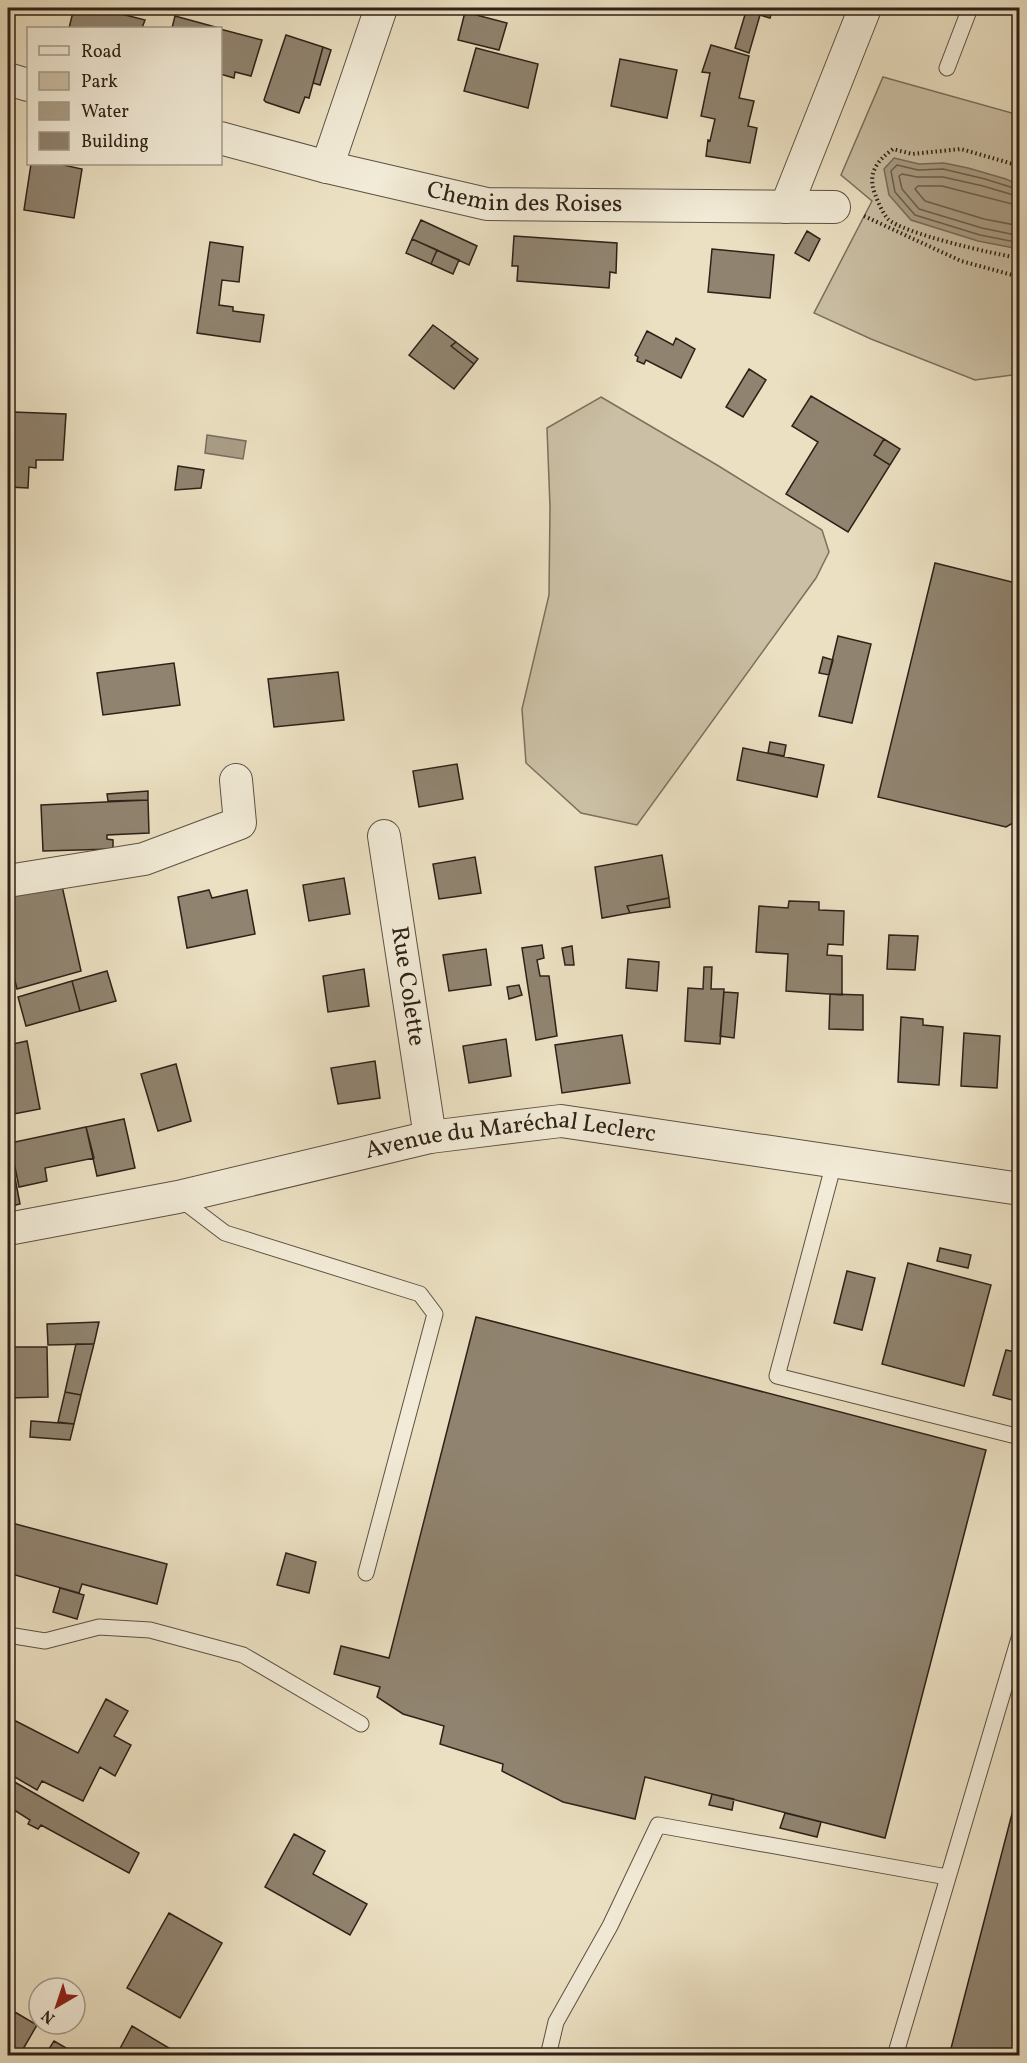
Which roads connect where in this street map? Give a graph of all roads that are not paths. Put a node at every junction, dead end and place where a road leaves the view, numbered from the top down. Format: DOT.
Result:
graph roads {
  1 [pos="381,8"];
  2 [pos="865,8"];
  3 [pos="970,8"];
  4 [pos="947,68"];
  5 [pos="8,79"];
  6 [pos="27,85"];
  7 [pos="222,139"];
  8 [pos="327,167"];
  9 [pos="786,207"];
  10 [pos="834,207"];
  11 [pos="236,780"];
  12 [pos="384,836"];
  13 [pos="8,881"];
  14 [pos="430,1137"];
  15 [pos="834,1163"];
  16 [pos="1020,1189"];
  17 [pos="177,1197"];
  18 [pos="8,1229"];
  19 [pos="1020,1437"];
  20 [pos="366,1573"];
  21 [pos="8,1635"];
  22 [pos="1020,1635"];
  23 [pos="361,1724"];
  24 [pos="947,1877"];
  25 [pos="548,2055"];
  26 [pos="896,2055"];
  1 -- 8 [label="street"];
  2 -- 9 [label="street"];
  3 -- 4 [label="lane"];
  5 -- 6 [label="street"];
  7 -- 8 [label="street, Chemin des Roises"];
  8 -- 9 [label="street, Chemin des Roises"];
  9 -- 10 [label="street, Chemin des Roises"];
  11 -- 13 [label="street"];
  12 -- 14 [label="street, Rue Colette"];
  14 -- 15 [label="street, Avenue du Maréchal Leclerc"];
  14 -- 17 [label="street, Avenue du Maréchal Leclerc"];
  15 -- 16 [label="street, Avenue du Maréchal Leclerc"];
  15 -- 19 [label="lane"];
  17 -- 18 [label="street, Avenue du Maréchal Leclerc"];
  17 -- 20 [label="lane"];
  21 -- 23 [label="lane"];
  22 -- 24 [label="lane"];
  24 -- 25 [label="lane"];
  24 -- 26 [label="lane"];
}
